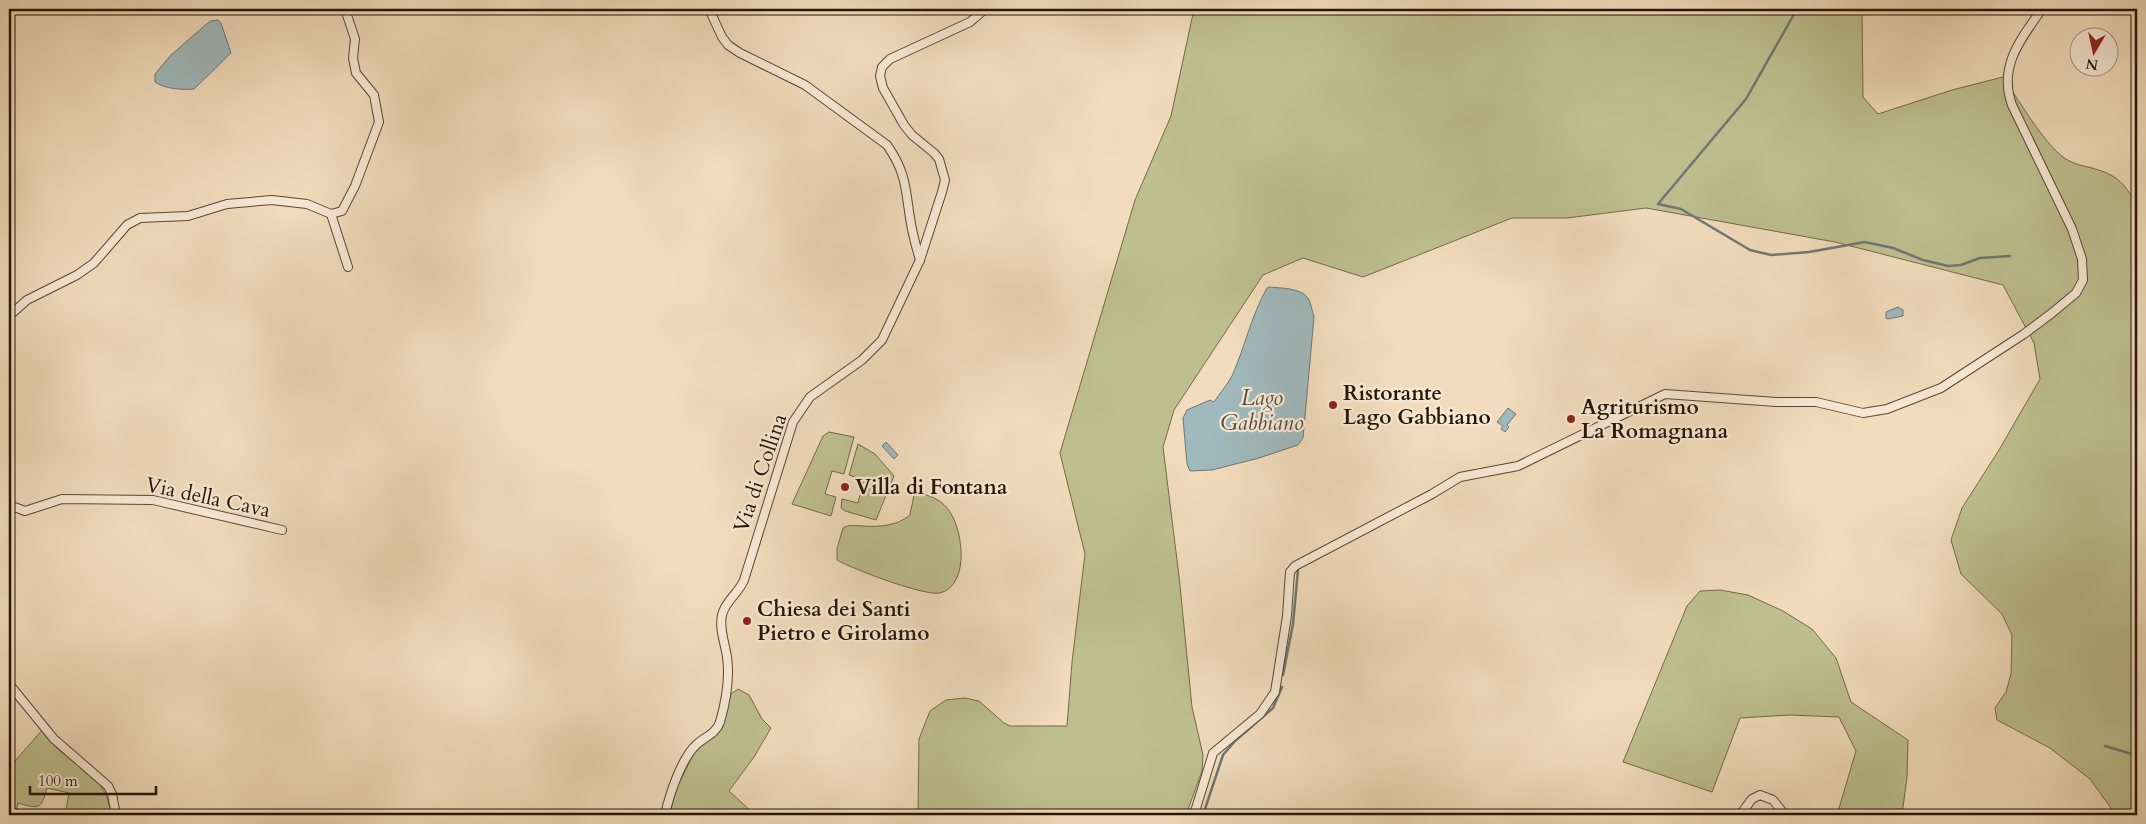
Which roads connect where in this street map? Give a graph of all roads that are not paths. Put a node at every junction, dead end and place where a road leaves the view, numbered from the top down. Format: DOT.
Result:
graph roads {
  1 [pos="345,9"];
  2 [pos="709,9"];
  3 [pos="985,9"];
  4 [pos="2042,9"];
  5 [pos="331,214"];
  6 [pos="920,260"];
  7 [pos="348,267"];
  8 [pos="9,316"];
  9 [pos="9,506"];
  10 [pos="282,530"];
  11 [pos="9,684"];
  12 [pos="116,815"];
  13 [pos="665,815"];
  14 [pos="1194,815"];
  15 [pos="1740,815"];
  16 [pos="1785,815"];
  1 -- 5 [label="street"];
  2 -- 6 [label="street"];
  3 -- 6 [label="street, Via di Collina"];
  4 -- 14 [label="street"];
  5 -- 7 [label="street"];
  5 -- 8 [label="street"];
  6 -- 13 [label="street, Via di Collina"];
  9 -- 10 [label="street, Via della Cava"];
  11 -- 12 [label="street"];
  15 -- 16 [label="street"];
}
